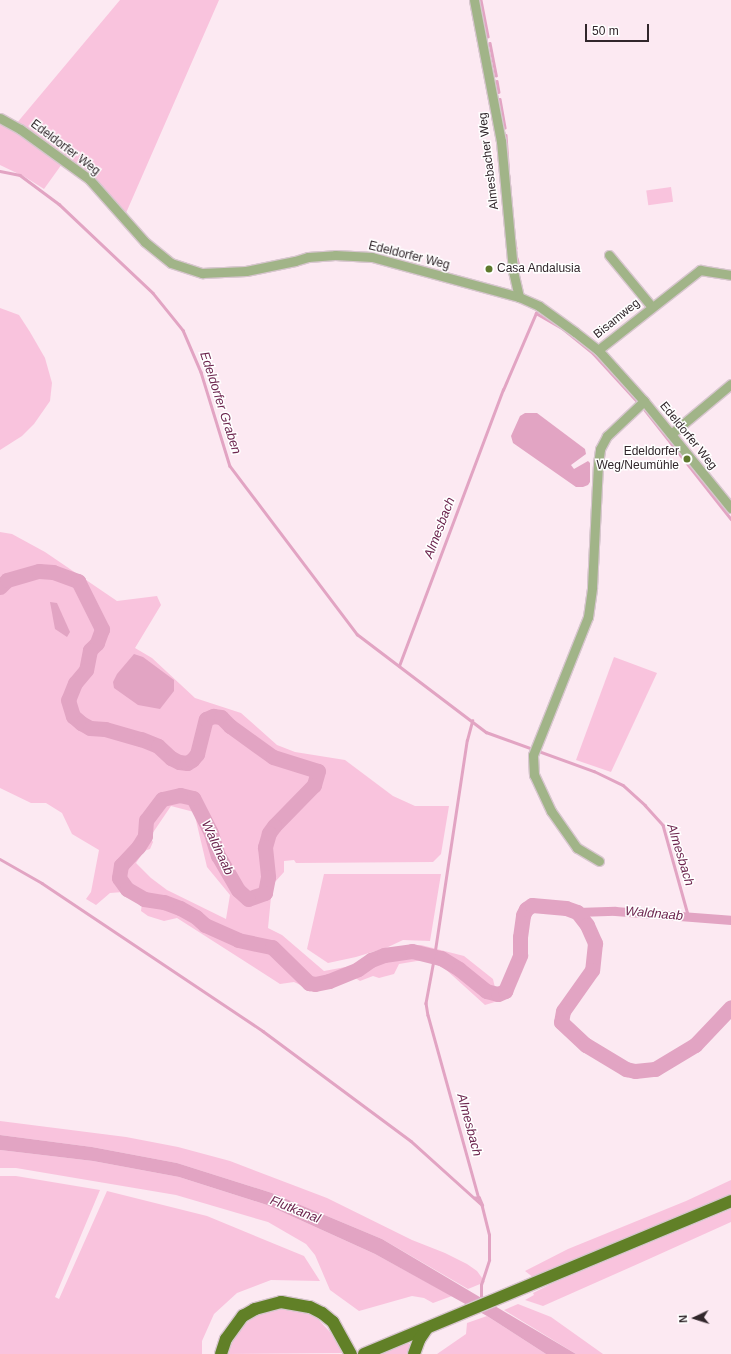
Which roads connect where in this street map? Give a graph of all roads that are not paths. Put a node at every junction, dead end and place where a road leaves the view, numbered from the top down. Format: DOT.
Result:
graph roads {
  1 [pos="474,0"];
  2 [pos="0,118"];
  3 [pos="609,255"];
  4 [pos="731,275"];
  5 [pos="519,297"];
  6 [pos="652,307"];
  7 [pos="598,350"];
  8 [pos="731,384"];
  9 [pos="644,401"];
  10 [pos="671,434"];
  11 [pos="731,508"];
  12 [pos="599,861"];
  13 [pos="731,1201"];
  14 [pos="427,1328"];
  15 [pos="221,1353"];
  16 [pos="351,1354"];
  17 [pos="364,1354"];
  18 [pos="414,1354"];
  1 -- 5 [label="street, Almesbacher Weg"];
  2 -- 5 [label="street, Edeldorfer Weg"];
  3 -- 6 [label="street, Bisamweg"];
  4 -- 6 [label="street, Bisamweg"];
  5 -- 7 [label="street, Edeldorfer Weg"];
  6 -- 7 [label="street, Bisamweg"];
  7 -- 9 [label="street, Edeldorfer Weg"];
  8 -- 10 [label="street"];
  9 -- 10 [label="street, Edeldorfer Weg"];
  9 -- 12 [label="street"];
  10 -- 11 [label="street, Edeldorfer Weg"];
  13 -- 14 [label="main road"];
  14 -- 17 [label="main road"];
  14 -- 18 [label="main road"];
  15 -- 16 [label="main road"];
}
